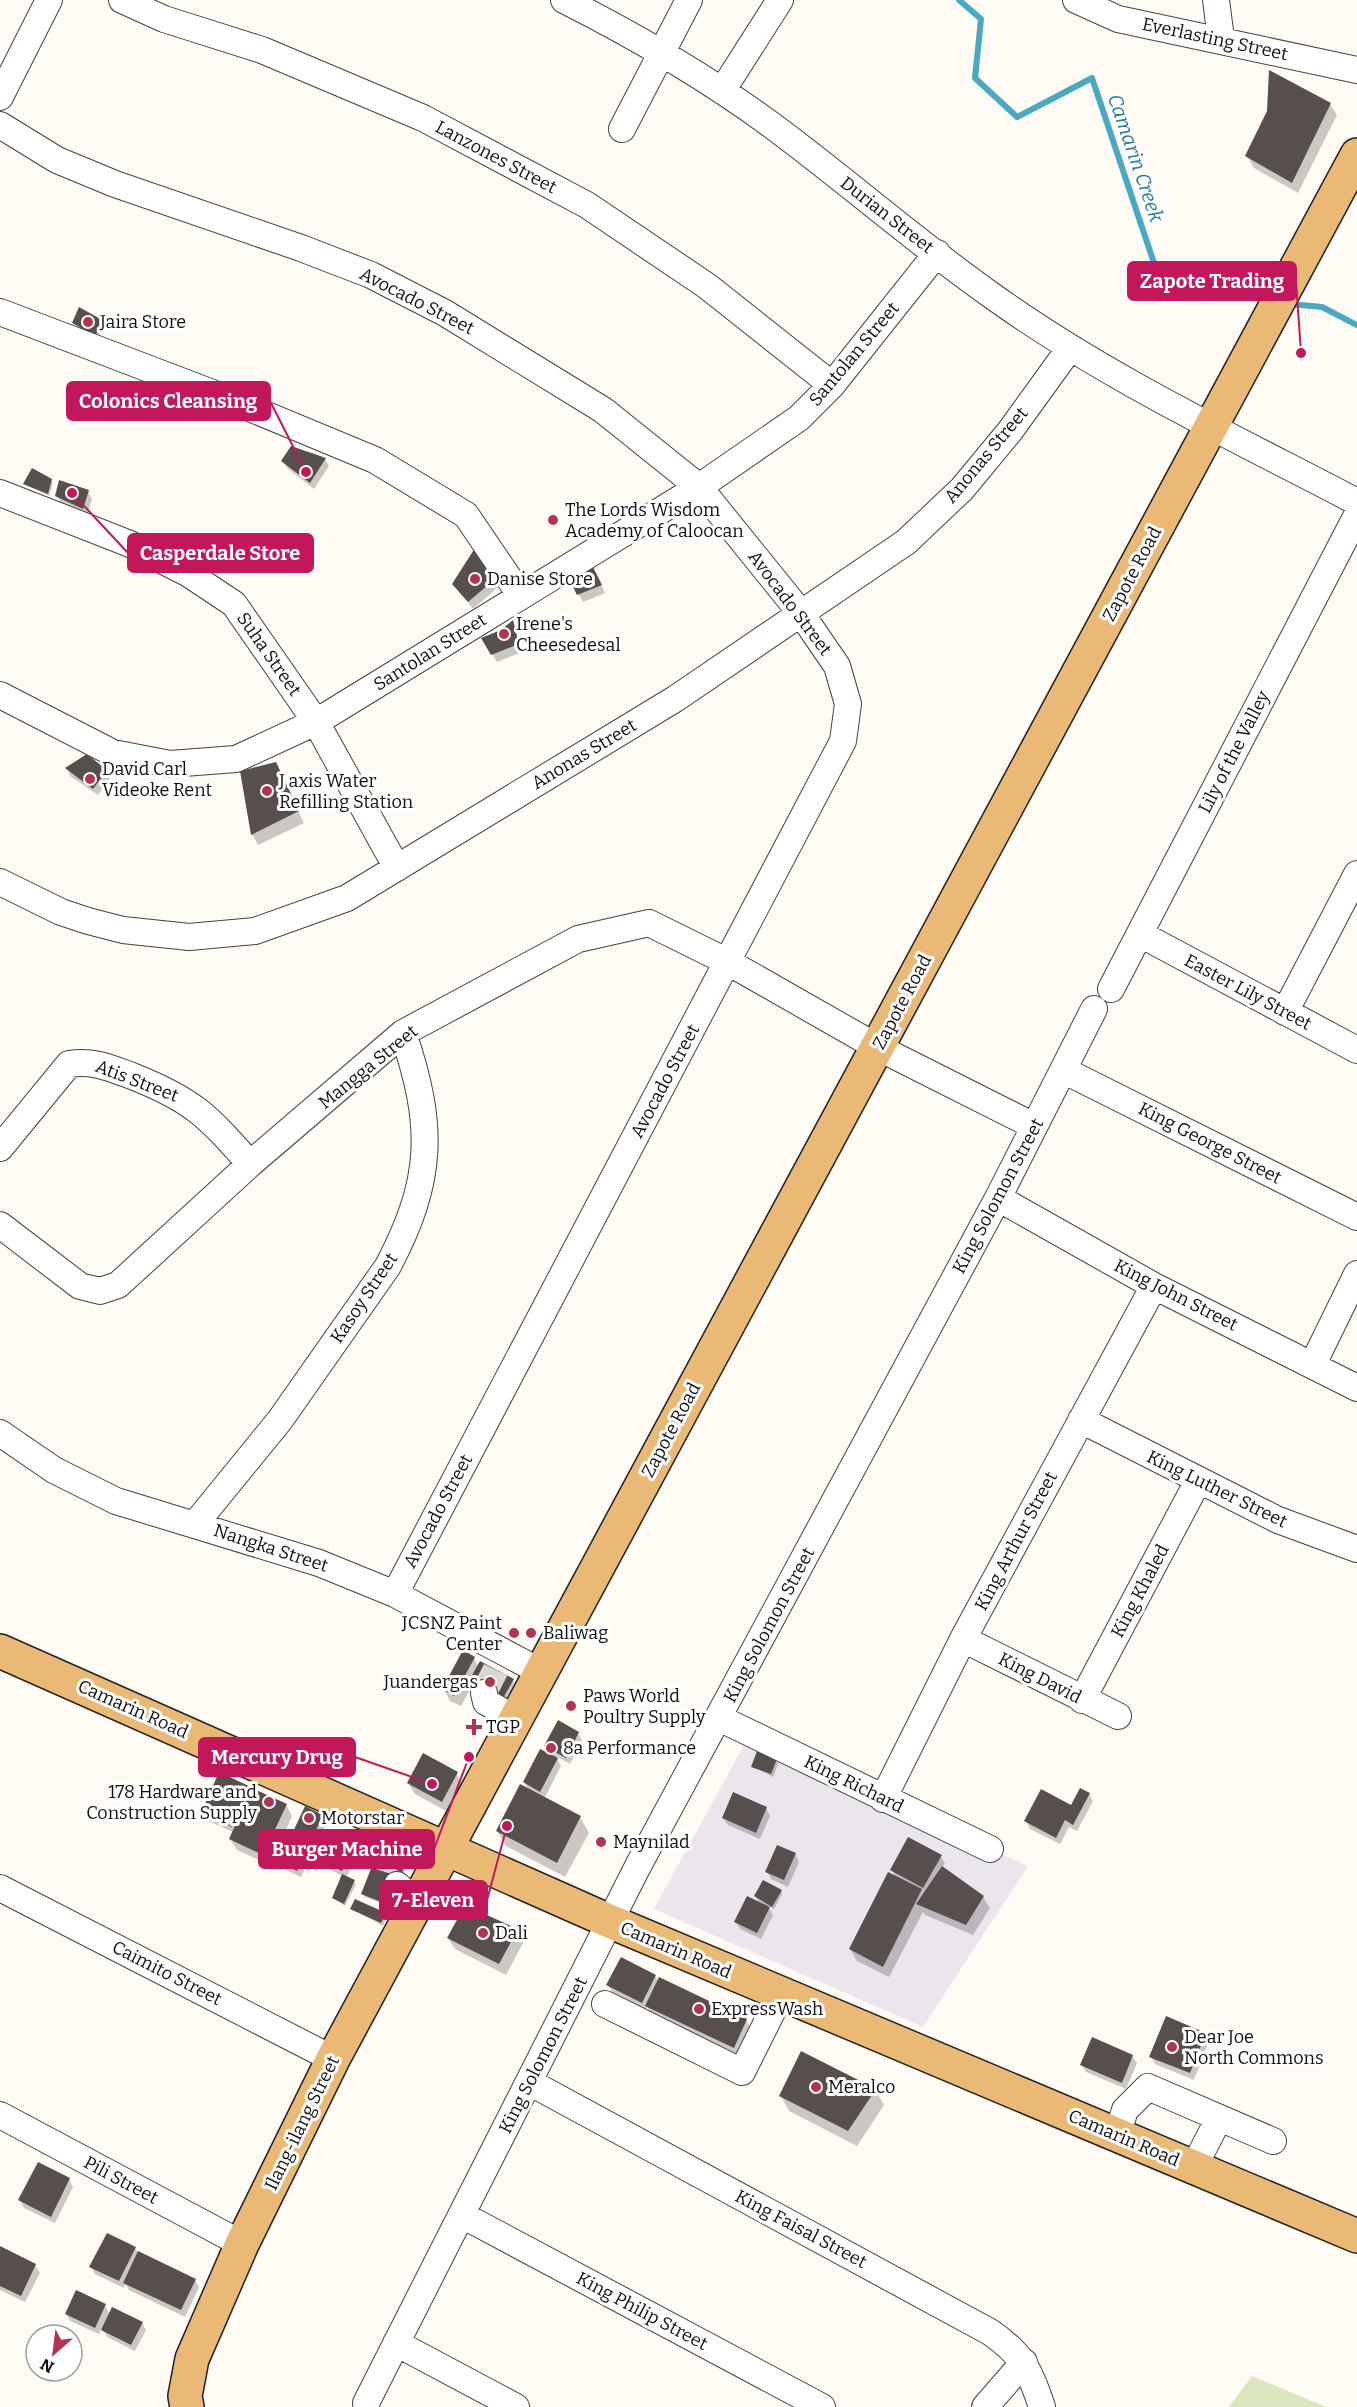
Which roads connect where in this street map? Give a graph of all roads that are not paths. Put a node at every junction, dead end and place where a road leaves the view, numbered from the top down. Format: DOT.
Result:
graph roads {
  1 [pos="49,0"];
  2 [pos="122,0"];
  3 [pos="564,0"];
  4 [pos="689,0"];
  5 [pos="780,0"];
  6 [pos="1076,0"];
  7 [pos="1216,0"];
  8 [pos="1221,39"];
  9 [pos="661,52"];
  10 [pos="1357,70"];
  11 [pos="722,91"];
  12 [pos="0,97"];
  13 [pos="0,125"];
  14 [pos="622,129"];
  15 [pos="1357,155"];
  16 [pos="937,253"];
  17 [pos="0,312"];
  18 [pos="1070,348"];
  19 [pos="832,385"];
  20 [pos="1213,426"];
  21 [pos="699,487"];
  22 [pos="0,493"];
  23 [pos="1357,502"];
  24 [pos="1357,514"];
  25 [pos="521,596"];
  26 [pos="800,612"];
  27 [pos="0,695"];
  28 [pos="316,722"];
  29 [pos="397,868"];
  30 [pos="1357,874"];
  31 [pos="0,882"];
  32 [pos="1140,934"];
  33 [pos="728,962"];
  34 [pos="1111,989"];
  35 [pos="1094,1009"];
  36 [pos="1285,1012"];
  37 [pos="403,1034"];
  38 [pos="877,1047"];
  39 [pos="1357,1050"];
  40 [pos="1063,1070"];
  41 [pos="1034,1126"];
  42 [pos="0,1148"];
  43 [pos="250,1164"];
  44 [pos="998,1198"];
  45 [pos="1357,1217"];
  46 [pos="0,1226"];
  47 [pos="1357,1274"];
  48 [pos="1154,1286"];
  49 [pos="1313,1364"];
  50 [pos="1357,1388"];
  51 [pos="1081,1420"];
  52 [pos="0,1433"];
  53 [pos="1198,1481"];
  54 [pos="196,1524"];
  55 [pos="1357,1549"];
  56 [pos="395,1594"];
  57 [pos="963,1639"];
  58 [pos="0,1651"];
  59 [pos="541,1672"];
  60 [pos="484,1693"];
  61 [pos="1082,1700"];
  62 [pos="1118,1716"];
  63 [pos="718,1718"];
  64 [pos="516,1719"];
  65 [pos="883,1799"];
  66 [pos="445,1849"];
  67 [pos="990,1849"];
  68 [pos="0,1888"];
  69 [pos="609,1922"];
  70 [pos="781,1994"];
  71 [pos="605,2004"];
  72 [pos="333,2059"];
  73 [pos="529,2082"];
  74 [pos="0,2115"];
  75 [pos="1219,2118"];
  76 [pos="1117,2135"];
  77 [pos="1273,2140"];
  78 [pos="1194,2167"];
  79 [pos="462,2216"];
  80 [pos="1357,2236"];
  81 [pos="242,2244"];
  82 [pos="396,2343"];
  83 [pos="1024,2362"];
  84 [pos="366,2403"];
  85 [pos="187,2407"];
  86 [pos="516,2407"];
  87 [pos="822,2407"];
  88 [pos="985,2407"];
  89 [pos="1042,2407"];
  1 -- 12 [label="street"];
  2 -- 19 [label="street, Lanzones Street"];
  3 -- 9 [label="street, Durian Street"];
  4 -- 9 [label="street"];
  5 -- 11 [label="street"];
  6 -- 8 [label="street, Everlasting Street"];
  7 -- 8 [label="street"];
  8 -- 10 [label="street, Everlasting Street"];
  9 -- 11 [label="street, Durian Street"];
  9 -- 14 [label="street"];
  11 -- 16 [label="street, Durian Street"];
  13 -- 21 [label="street, Avocado Street"];
  15 -- 20 [label="main road, Zapote Road"];
  16 -- 18 [label="street, Durian Street"];
  16 -- 19 [label="street, Santolan Street"];
  17 -- 25 [label="street"];
  18 -- 20 [label="street, Durian Street"];
  18 -- 26 [label="street, Anonas Street"];
  19 -- 21 [label="street, Santolan Street"];
  20 -- 23 [label="street, Durian Street"];
  20 -- 38 [label="main road, Zapote Road"];
  21 -- 25 [label="street, Santolan Street"];
  21 -- 26 [label="street, Avocado Street"];
  22 -- 28 [label="street, Suha Street"];
  24 -- 32 [label="street, Lily of the Valley"];
  25 -- 28 [label="street, Santolan Street"];
  26 -- 29 [label="street, Anonas Street"];
  26 -- 33 [label="street, Avocado Street"];
  27 -- 28 [label="street, Santolan Street"];
  28 -- 29 [label="street, Suha Street"];
  29 -- 31 [label="street, Anonas Street"];
  30 -- 36 [label="street"];
  32 -- 34 [label="street, Lily of the Valley"];
  32 -- 36 [label="street, Easter Lily Street"];
  33 -- 37 [label="street, Mangga Street"];
  33 -- 38 [label="street, Mangga Street"];
  33 -- 56 [label="street, Avocado Street"];
  35 -- 40 [label="street, King Solomon Street"];
  36 -- 39 [label="street, Easter Lily Street"];
  37 -- 43 [label="street, Mangga Street"];
  37 -- 54 [label="street, Kasoy Street"];
  38 -- 41 [label="street, Mangga Street"];
  38 -- 59 [label="main road, Zapote Road"];
  40 -- 41 [label="street, King Solomon Street"];
  40 -- 45 [label="street, King George Street"];
  41 -- 44 [label="street, King Solomon Street"];
  42 -- 43 [label="street, Atis Street"];
  43 -- 46 [label="street, Mangga Street"];
  44 -- 48 [label="street, King John Street"];
  44 -- 63 [label="street, King Solomon Street"];
  47 -- 49 [label="street"];
  48 -- 49 [label="street, King John Street"];
  48 -- 51 [label="street, King Arthur Street"];
  49 -- 50 [label="street, King John Street"];
  51 -- 53 [label="street, King Luther Street"];
  51 -- 57 [label="street, King Arthur Street"];
  52 -- 54 [label="street, Nangka Street"];
  53 -- 55 [label="street, King Luther Street"];
  53 -- 61 [label="street, King Khaled"];
  54 -- 56 [label="street, Nangka Street"];
  56 -- 59 [label="street, Nangka Street"];
  57 -- 61 [label="street, King David"];
  57 -- 65 [label="street, King Arthur Street"];
  58 -- 66 [label="main road, Camarin Road"];
  59 -- 64 [label="main road, Zapote Road"];
  60 -- 64 [label="street"];
  61 -- 62 [label="street, King David"];
  63 -- 65 [label="street, King Richard"];
  63 -- 69 [label="street, King Solomon Street"];
  64 -- 66 [label="main road, Zapote Road"];
  65 -- 67 [label="street, King Richard"];
  66 -- 69 [label="main road, Camarin Road"];
  66 -- 72 [label="main road, Ilang-ilang Street"];
  68 -- 72 [label="street, Caimito Street"];
  69 -- 70 [label="main road, Camarin Road"];
  69 -- 73 [label="street, King Solomon Street"];
  70 -- 71 [label="street"];
  70 -- 76 [label="main road, Camarin Road"];
  72 -- 81 [label="main road, Ilang-ilang Street"];
  73 -- 79 [label="street, King Solomon Street"];
  73 -- 83 [label="street, King Faisal Street"];
  74 -- 81 [label="street, Pili Street"];
  75 -- 76 [label="street"];
  75 -- 77 [label="street"];
  75 -- 78 [label="street"];
  76 -- 78 [label="main road, Camarin Road"];
  78 -- 80 [label="main road, Camarin Road"];
  79 -- 82 [label="street, King Solomon Street"];
  79 -- 87 [label="street, King Philip Street"];
  81 -- 85 [label="main road, Ilang-ilang Street"];
  82 -- 84 [label="street, King Solomon Street"];
  82 -- 86 [label="street"];
  83 -- 88 [label="street"];
  83 -- 89 [label="street, King Faisal Street"];
}
